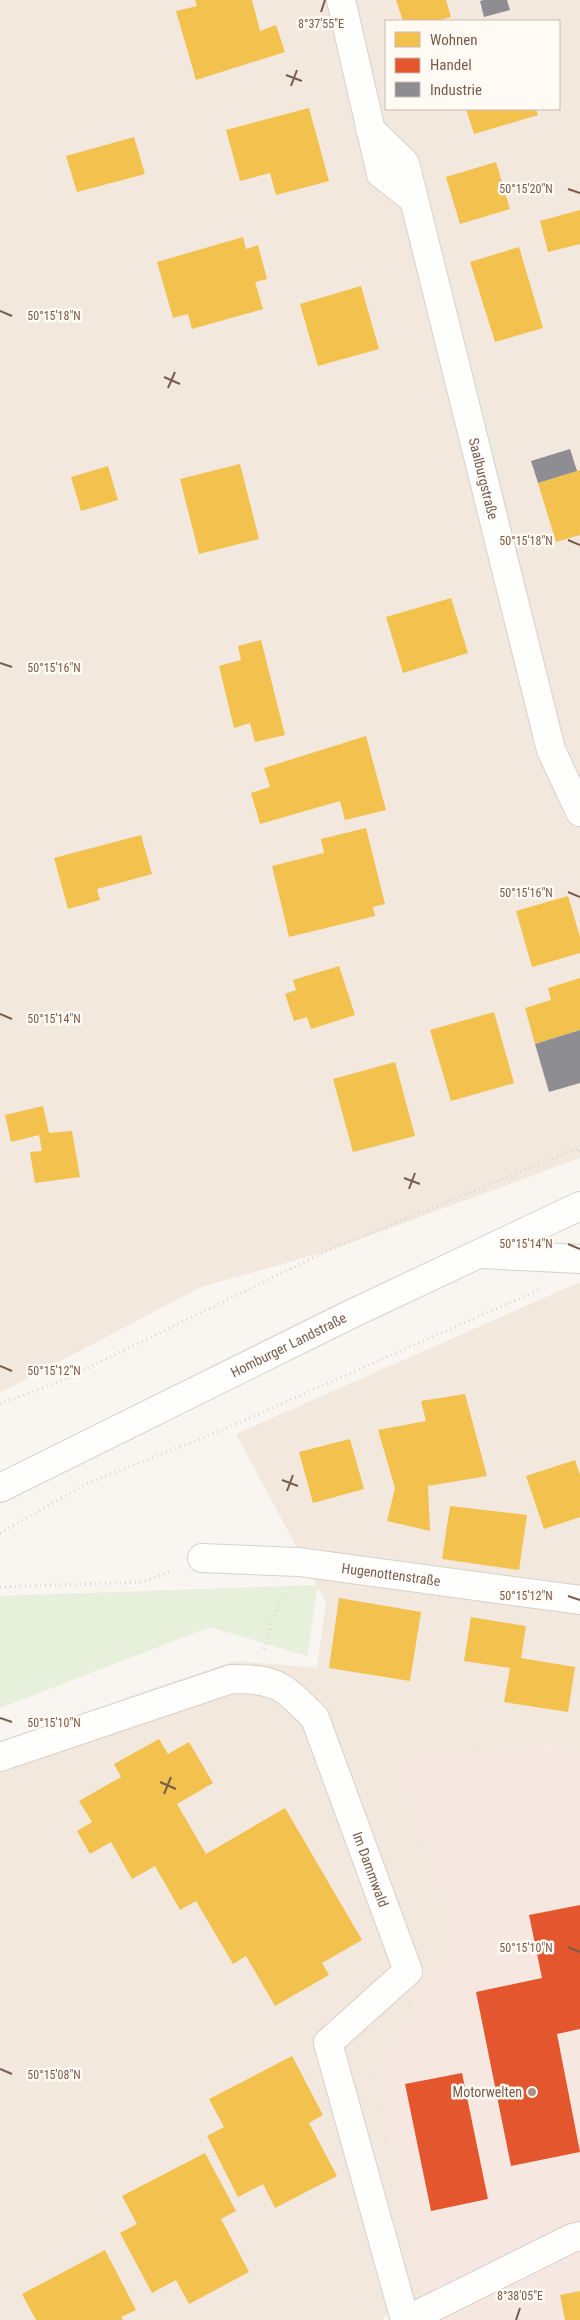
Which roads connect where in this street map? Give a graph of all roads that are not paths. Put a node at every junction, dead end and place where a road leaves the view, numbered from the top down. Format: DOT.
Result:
graph roads {
  1 [pos="341,0"];
  2 [pos="580,811"];
  3 [pos="580,1206"];
  4 [pos="477,1254"];
  5 [pos="580,1259"];
  6 [pos="0,1488"];
  7 [pos="202,1558"];
  8 [pos="580,1600"];
  9 [pos="0,1757"];
  10 [pos="580,2236"];
  11 [pos="406,2320"];
  1 -- 2 [label="street, Saalburgstraße"];
  3 -- 4 [label="street, Homburger Landstraße"];
  4 -- 5 [label="street"];
  4 -- 6 [label="street, Homburger Landstraße"];
  7 -- 8 [label="street, Hugenottenstraße"];
  9 -- 11 [label="street, Im Dammwald"];
  10 -- 11 [label="street, Im Dammwald"];
}
